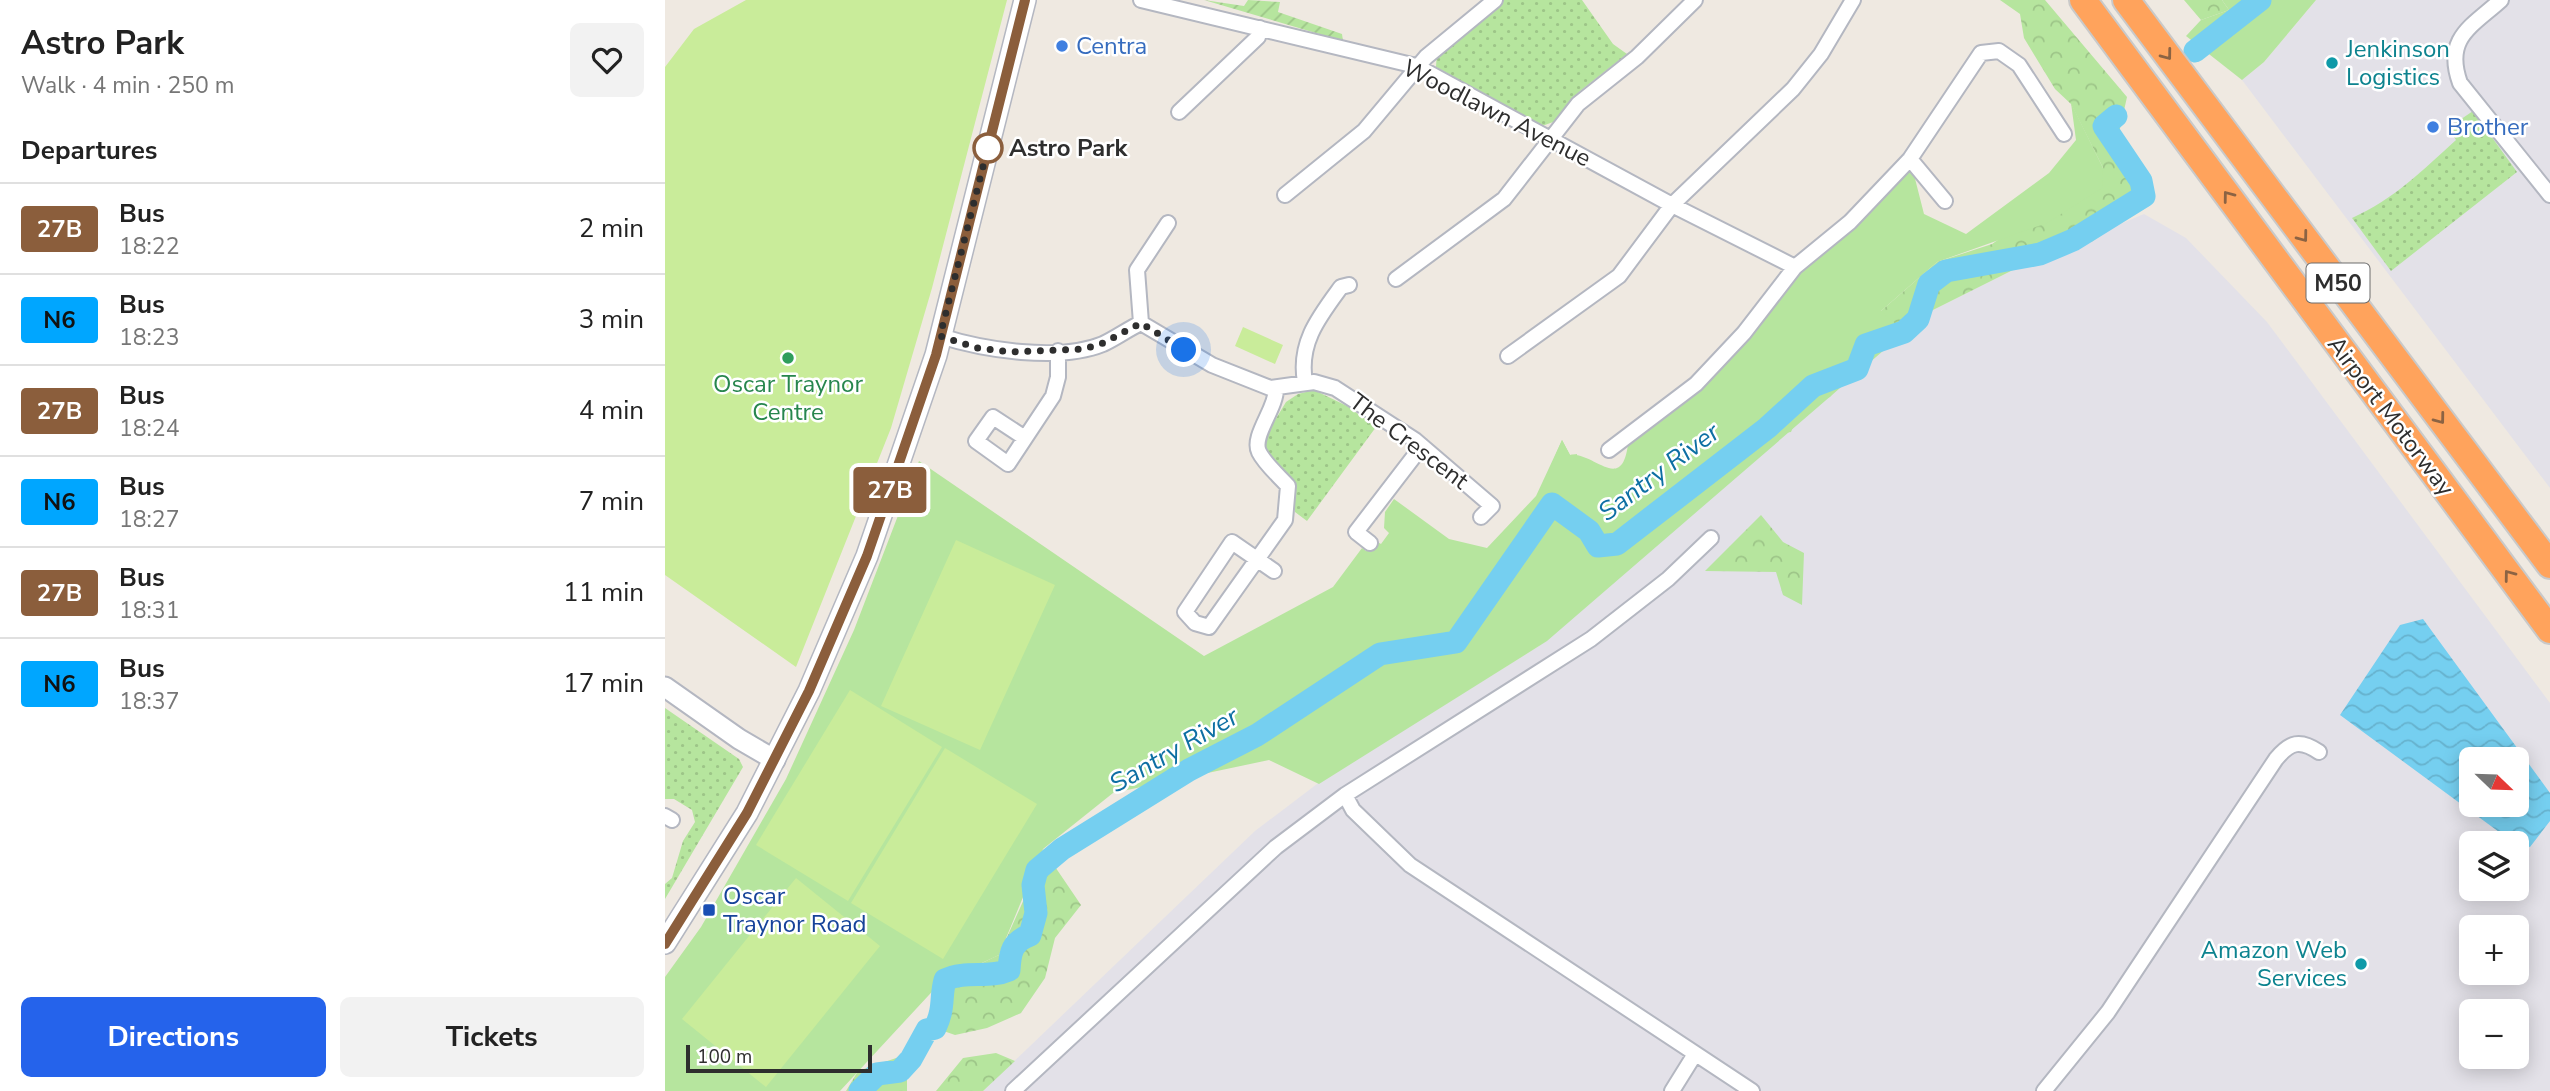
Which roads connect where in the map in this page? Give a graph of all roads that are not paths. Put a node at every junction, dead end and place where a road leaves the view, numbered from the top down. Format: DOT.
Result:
graph roads {
  1 [pos="1025,0"];
  2 [pos="1141,0"];
  3 [pos="1495,0"];
  4 [pos="1695,0"];
  5 [pos="1853,0"];
  6 [pos="2083,0"];
  7 [pos="2126,0"];
  8 [pos="2501,0"];
  9 [pos="1260,28"];
  10 [pos="1416,66"];
  11 [pos="1178,112"];
  12 [pos="2064,134"];
  13 [pos="1552,140"];
  14 [pos="1910,159"];
  15 [pos="1285,195"];
  16 [pos="2550,195"];
  17 [pos="1945,201"];
  18 [pos="1672,205"];
  19 [pos="1168,223"];
  20 [pos="1795,267"];
  21 [pos="1395,279"];
  22 [pos="1349,285"];
  23 [pos="1141,323"];
  24 [pos="940,336"];
  25 [pos="1058,351"];
  26 [pos="1508,356"];
  27 [pos="1305,382"];
  28 [pos="1276,388"];
  29 [pos="1025,438"];
  30 [pos="1422,446"];
  31 [pos="1609,450"];
  32 [pos="1481,517"];
  33 [pos="1711,538"];
  34 [pos="1370,542"];
  35 [pos="1257,560"];
  36 [pos="2550,565"];
  37 [pos="1274,571"];
  38 [pos="2550,630"];
  39 [pos="665,687"];
  40 [pos="2319,752"];
  41 [pos="775,760"];
  42 [pos="1345,794"];
  43 [pos="665,943"];
  44 [pos="1695,1054"];
  45 [pos="1013,1091"];
  46 [pos="1672,1091"];
  47 [pos="1752,1091"];
  48 [pos="2044,1091"];
  1 -- 24 [label="main road"];
  2 -- 9 [label="street, Woodlawn Avenue"];
  3 -- 10 [label="street"];
  4 -- 13 [label="street"];
  5 -- 18 [label="street"];
  38 -- 6 [label="highway, Airport Motorway / M50, one-way"];
  7 -- 36 [label="highway, Airport Motorway / M50, one-way"];
  8 -- 16 [label="street"];
  9 -- 10 [label="street, Woodlawn Avenue"];
  9 -- 11 [label="street"];
  10 -- 13 [label="street, Woodlawn Avenue"];
  10 -- 15 [label="street"];
  12 -- 14 [label="street"];
  13 -- 18 [label="street, Woodlawn Avenue"];
  13 -- 21 [label="street"];
  14 -- 17 [label="street"];
  14 -- 20 [label="street"];
  18 -- 20 [label="street, Woodlawn Avenue"];
  18 -- 26 [label="street"];
  19 -- 23 [label="street"];
  20 -- 31 [label="street"];
  22 -- 27 [label="street"];
  23 -- 25 [label="street"];
  23 -- 28 [label="street"];
  24 -- 25 [label="street"];
  24 -- 41 [label="main road"];
  25 -- 29 [label="street"];
  27 -- 28 [label="street, The Crescent"];
  27 -- 30 [label="street, The Crescent"];
  28 -- 35 [label="street"];
  30 -- 32 [label="street, The Crescent"];
  30 -- 34 [label="street"];
  33 -- 42 [label="street"];
  35 -- 35 [label="street"];
  35 -- 37 [label="street"];
  39 -- 41 [label="street"];
  40 -- 48 [label="street"];
  41 -- 43 [label="main road"];
  42 -- 44 [label="street"];
  42 -- 45 [label="street"];
  44 -- 46 [label="street"];
  44 -- 47 [label="street"];
}
